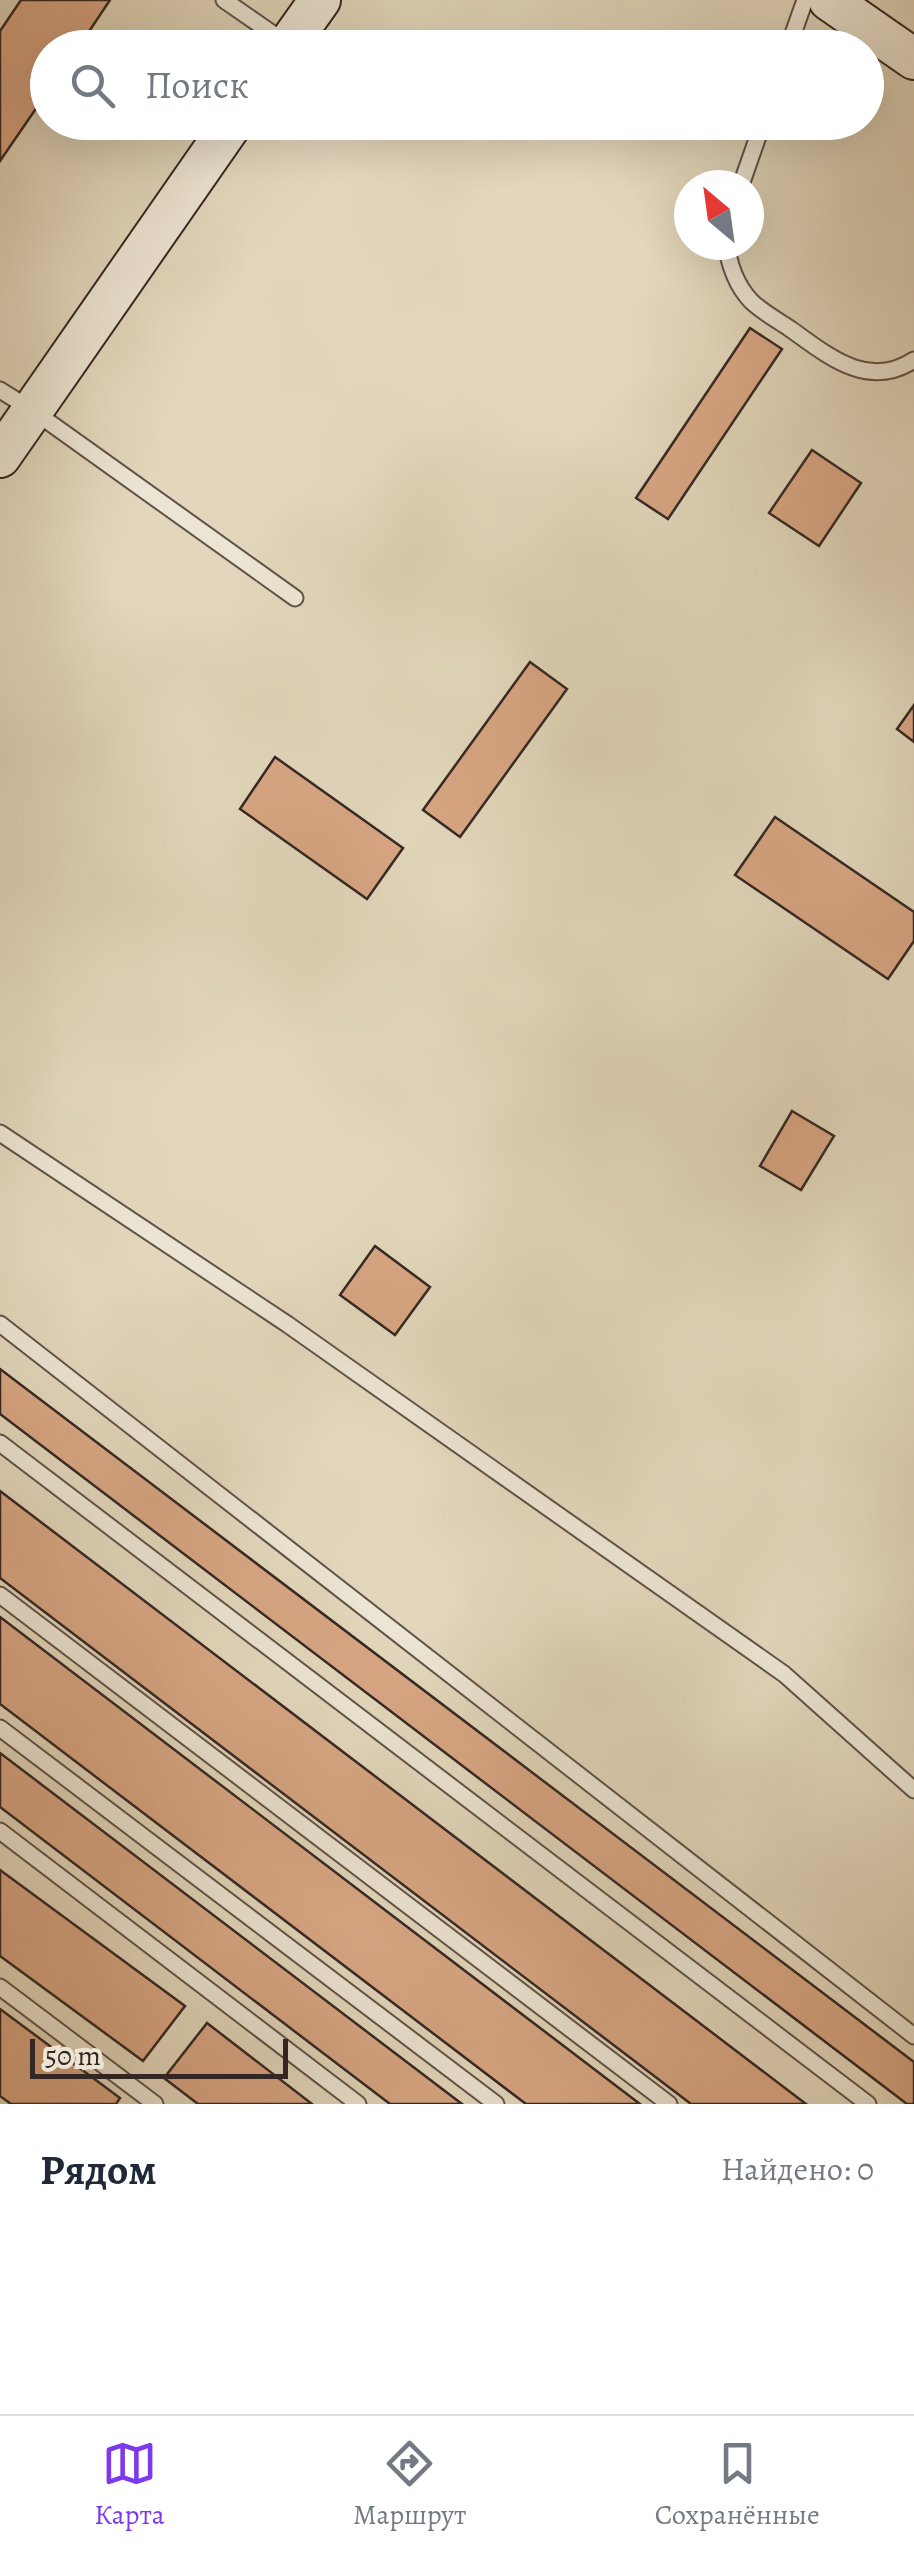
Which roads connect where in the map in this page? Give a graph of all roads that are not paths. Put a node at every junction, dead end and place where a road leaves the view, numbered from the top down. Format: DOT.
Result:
graph roads {
  1 [pos="224,0"];
  2 [pos="320,0"];
  3 [pos="805,0"];
  4 [pos="829,0"];
  5 [pos="265,30"];
  6 [pos="298,30"];
  7 [pos="794,30"];
  8 [pos="872,30"];
  9 [pos="884,38"];
  10 [pos="914,59"];
  11 [pos="219,140"];
  12 [pos="756,140"];
  13 [pos="746,170"];
  14 [pos="728,260"];
  15 [pos="914,360"];
  16 [pos="16,400"];
  17 [pos="0,457"];
  18 [pos="295,598"];
  19 [pos="0,1133"];
  20 [pos="0,1324"];
  21 [pos="0,1442"];
  22 [pos="0,1596"];
  23 [pos="0,1728"];
  24 [pos="914,1790"];
  25 [pos="0,1831"];
  26 [pos="0,1987"];
  27 [pos="914,2036"];
  28 [pos="155,2104"];
  29 [pos="358,2104"];
  30 [pos="496,2104"];
  31 [pos="668,2104"];
  32 [pos="868,2104"];
  1 -- 5 [label="lane"];
  2 -- 6 [label="main road"];
  3 -- 7 [label="lane"];
  4 -- 8 [label="main road"];
  9 -- 10 [label="main road"];
  11 -- 16 [label="main road"];
  12 -- 13 [label="lane"];
  14 -- 15 [label="lane"];
  16 -- 17 [label="main road"];
  16 -- 18 [label="lane"];
  19 -- 24 [label="lane"];
  20 -- 27 [label="lane"];
  21 -- 32 [label="lane"];
  22 -- 31 [label="lane"];
  23 -- 30 [label="lane"];
  25 -- 29 [label="lane"];
  26 -- 28 [label="lane"];
}
